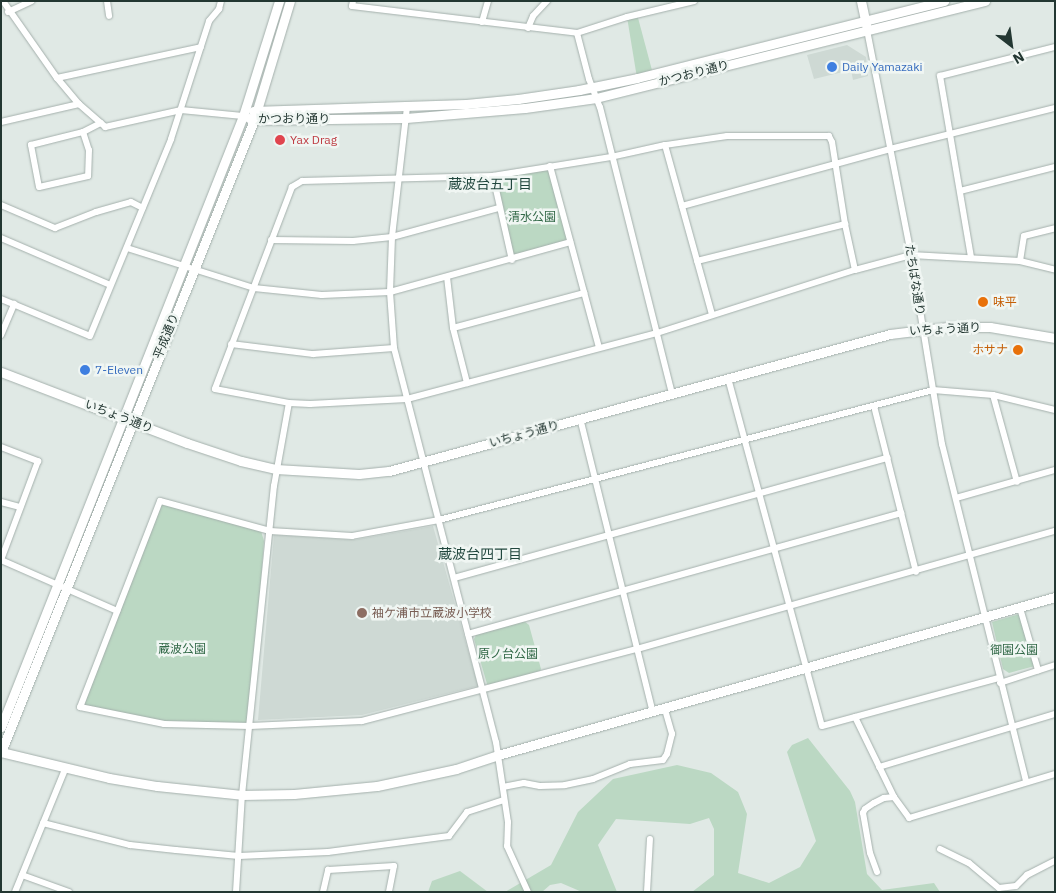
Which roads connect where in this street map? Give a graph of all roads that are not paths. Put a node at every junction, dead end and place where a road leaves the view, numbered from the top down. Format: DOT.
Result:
graph roads {
  1 [pos="2,1"];
  2 [pos="32,1"];
  3 [pos="106,1"];
  4 [pos="221,1"];
  5 [pos="279,1"];
  6 [pos="290,1"];
  7 [pos="353,1"];
  8 [pos="488,1"];
  9 [pos="547,1"];
  10 [pos="694,1"];
  11 [pos="861,1"];
  12 [pos="944,1"];
  13 [pos="985,1"];
  14 [pos="8,12"];
  15 [pos="109,16"];
  16 [pos="482,22"];
  17 [pos="866,26"];
  18 [pos="528,28"];
  19 [pos="577,33"];
  20 [pos="201,47"];
  21 [pos="1055,47"];
  22 [pos="57,78"];
  23 [pos="592,88"];
  24 [pos="596,98"];
  25 [pos="79,104"];
  26 [pos="407,107"];
  27 [pos="1055,108"];
  28 [pos="181,110"];
  29 [pos="257,110"];
  30 [pos="244,116"];
  31 [pos="406,118"];
  32 [pos="254,120"];
  33 [pos="1,122"];
  34 [pos="101,123"];
  35 [pos="83,132"];
  36 [pos="950,135"];
  37 [pos="665,144"];
  38 [pos="890,149"];
  39 [pos="611,157"];
  40 [pos="836,164"];
  41 [pos="550,166"];
  42 [pos="1055,167"];
  43 [pos="493,176"];
  44 [pos="398,178"];
  45 [pos="960,191"];
  46 [pos="1,205"];
  47 [pos="682,206"];
  48 [pos="143,208"];
  49 [pos="499,208"];
  50 [pos="845,224"];
  51 [pos="1055,228"];
  52 [pos="392,237"];
  53 [pos="1,238"];
  54 [pos="271,240"];
  55 [pos="570,242"];
  56 [pos="127,248"];
  57 [pos="911,255"];
  58 [pos="971,258"];
  59 [pos="512,260"];
  60 [pos="697,261"];
  61 [pos="1020,261"];
  62 [pos="184,266"];
  63 [pos="194,269"];
  64 [pos="855,270"];
  65 [pos="1055,270"];
  66 [pos="447,276"];
  67 [pos="110,285"];
  68 [pos="254,288"];
  69 [pos="390,292"];
  70 [pos="584,293"];
  71 [pos="1,299"];
  72 [pos="14,304"];
  73 [pos="712,315"];
  74 [pos="453,328"];
  75 [pos="922,328"];
  76 [pos="657,333"];
  77 [pos="1,335"];
  78 [pos="1055,338"];
  79 [pos="231,344"];
  80 [pos="394,348"];
  81 [pos="599,348"];
  82 [pos="1,372"];
  83 [pos="728,378"];
  84 [pos="466,383"];
  85 [pos="933,390"];
  86 [pos="672,393"];
  87 [pos="993,395"];
  88 [pos="407,399"];
  89 [pos="289,403"];
  90 [pos="874,406"];
  91 [pos="1055,410"];
  92 [pos="580,418"];
  93 [pos="128,419"];
  94 [pos="744,439"];
  95 [pos="1,447"];
  96 [pos="888,458"];
  97 [pos="424,461"];
  98 [pos="276,470"];
  99 [pos="1055,470"];
  100 [pos="596,478"];
  101 [pos="1017,482"];
  102 [pos="759,494"];
  103 [pos="956,498"];
  104 [pos="1,502"];
  105 [pos="20,508"];
  106 [pos="901,513"];
  107 [pos="439,520"];
  108 [pos="270,531"];
  109 [pos="1055,531"];
  110 [pos="610,536"];
  111 [pos="776,548"];
  112 [pos="971,556"];
  113 [pos="1,560"];
  114 [pos="916,572"];
  115 [pos="454,578"];
  116 [pos="61,588"];
  117 [pos="624,590"];
  118 [pos="1055,597"];
  119 [pos="791,606"];
  120 [pos="1020,608"];
  121 [pos="117,611"];
  122 [pos="986,617"];
  123 [pos="468,634"];
  124 [pos="637,649"];
  125 [pos="1055,665"];
  126 [pos="807,669"];
  127 [pos="1038,670"];
  128 [pos="1000,680"];
  129 [pos="484,691"];
  130 [pos="665,709"];
  131 [pos="653,712"];
  132 [pos="1055,714"];
  133 [pos="855,717"];
  134 [pos="250,726"];
  135 [pos="1,727"];
  136 [pos="1012,728"];
  137 [pos="1,752"];
  138 [pos="498,755"];
  139 [pos="66,767"];
  140 [pos="879,767"];
  141 [pos="1055,774"];
  142 [pos="1026,782"];
  143 [pos="503,787"];
  144 [pos="242,794"];
  145 [pos="894,797"];
  146 [pos="504,800"];
  147 [pos="43,823"];
  148 [pos="650,839"];
  149 [pos="940,849"];
  150 [pos="238,856"];
  151 [pos="1055,860"];
  152 [pos="877,872"];
  153 [pos="22,876"];
  154 [pos="15,892"];
  155 [pos="69,892"];
  156 [pos="236,892"];
  157 [pos="323,892"];
  158 [pos="389,892"];
  159 [pos="528,892"];
  160 [pos="648,892"];
  1 -- 14 [label="street"];
  2 -- 14 [label="street"];
  3 -- 15 [label="street"];
  4 -- 20 [label="street"];
  5 -- 30 [label="street, 平成通り"];
  6 -- 29 [label="street, 平成通り"];
  7 -- 16 [label="street"];
  8 -- 16 [label="street"];
  9 -- 18 [label="street"];
  10 -- 19 [label="street"];
  11 -- 17 [label="street, たちばな通り"];
  12 -- 17 [label="street, かつおり通り"];
  13 -- 17 [label="street, かつおり通り"];
  14 -- 22 [label="street"];
  16 -- 18 [label="street"];
  17 -- 23 [label="street, かつおり通り"];
  17 -- 24 [label="street, かつおり通り"];
  17 -- 38 [label="street, たちばな通り"];
  18 -- 19 [label="street"];
  19 -- 23 [label="street"];
  20 -- 22 [label="street"];
  20 -- 28 [label="street"];
  21 -- 36 [label="street"];
  22 -- 25 [label="street"];
  23 -- 24 [label="street"];
  23 -- 26 [label="street, かつおり通り"];
  24 -- 31 [label="street, かつおり通り"];
  24 -- 39 [label="street"];
  25 -- 33 [label="street"];
  25 -- 34 [label="street"];
  26 -- 29 [label="street, かつおり通り"];
  26 -- 31 [label="street"];
  27 -- 36 [label="street"];
  28 -- 30 [label="street"];
  28 -- 34 [label="street"];
  28 -- 48 [label="street"];
  29 -- 30 [label="street, かつおり通り"];
  29 -- 32 [label="street, 平成通り"];
  30 -- 32 [label="street, かつおり通り"];
  30 -- 62 [label="street, 平成通り"];
  31 -- 32 [label="street, かつおり通り"];
  31 -- 44 [label="street"];
  32 -- 63 [label="street, 平成通り"];
  34 -- 35 [label="street"];
  35 -- 35 [label="street"];
  36 -- 38 [label="street"];
  36 -- 45 [label="street"];
  37 -- 39 [label="street"];
  37 -- 40 [label="street"];
  37 -- 47 [label="street"];
  38 -- 40 [label="street"];
  38 -- 57 [label="street, たちばな通り"];
  39 -- 41 [label="street"];
  39 -- 76 [label="street"];
  40 -- 47 [label="street"];
  40 -- 50 [label="street"];
  41 -- 43 [label="street"];
  41 -- 55 [label="street"];
  42 -- 45 [label="street"];
  43 -- 44 [label="street"];
  43 -- 49 [label="street"];
  44 -- 52 [label="street"];
  44 -- 54 [label="street"];
  45 -- 58 [label="street"];
  46 -- 48 [label="street"];
  47 -- 60 [label="street"];
  48 -- 56 [label="street"];
  49 -- 52 [label="street"];
  49 -- 59 [label="street"];
  50 -- 60 [label="street"];
  50 -- 64 [label="street"];
  51 -- 61 [label="street"];
  52 -- 54 [label="street"];
  52 -- 69 [label="street"];
  53 -- 67 [label="street"];
  54 -- 68 [label="street"];
  55 -- 59 [label="street"];
  55 -- 70 [label="street"];
  56 -- 62 [label="street"];
  56 -- 67 [label="street"];
  57 -- 58 [label="street"];
  57 -- 64 [label="street"];
  57 -- 75 [label="street, たちばな通り"];
  58 -- 61 [label="street"];
  59 -- 66 [label="street"];
  60 -- 73 [label="street"];
  61 -- 65 [label="street"];
  62 -- 63 [label="street"];
  62 -- 93 [label="street, 平成通り"];
  63 -- 68 [label="street"];
  63 -- 93 [label="street, 平成通り"];
  64 -- 73 [label="street"];
  66 -- 69 [label="street"];
  66 -- 74 [label="street"];
  67 -- 72 [label="street"];
  68 -- 69 [label="street"];
  68 -- 79 [label="street"];
  69 -- 80 [label="street"];
  70 -- 74 [label="street"];
  70 -- 81 [label="street"];
  71 -- 72 [label="street"];
  72 -- 77 [label="street"];
  73 -- 76 [label="street"];
  74 -- 84 [label="street"];
  75 -- 78 [label="street, いちょう通り"];
  75 -- 83 [label="street, いちょう通り"];
  75 -- 85 [label="street, たちばな通り"];
  76 -- 81 [label="street"];
  76 -- 86 [label="street"];
  79 -- 80 [label="street"];
  79 -- 89 [label="street"];
  80 -- 88 [label="street"];
  81 -- 84 [label="street"];
  82 -- 93 [label="street, いちょう通り"];
  83 -- 86 [label="street, いちょう通り"];
  83 -- 94 [label="street"];
  84 -- 88 [label="street"];
  85 -- 87 [label="street"];
  85 -- 90 [label="street"];
  85 -- 103 [label="street, たちばな通り"];
  86 -- 92 [label="street, いちょう通り"];
  87 -- 91 [label="street"];
  87 -- 101 [label="street"];
  88 -- 89 [label="street"];
  88 -- 97 [label="street"];
  89 -- 98 [label="street"];
  90 -- 94 [label="street"];
  90 -- 96 [label="street"];
  92 -- 97 [label="street, いちょう通り"];
  92 -- 100 [label="street"];
  93 -- 98 [label="street, いちょう通り"];
  93 -- 116 [label="street, 平成通り"];
  94 -- 100 [label="street"];
  94 -- 102 [label="street"];
  95 -- 105 [label="street"];
  96 -- 102 [label="street"];
  96 -- 106 [label="street"];
  97 -- 98 [label="street, いちょう通り"];
  97 -- 107 [label="street"];
  98 -- 108 [label="street"];
  99 -- 101 [label="street"];
  100 -- 107 [label="street"];
  100 -- 110 [label="street"];
  101 -- 103 [label="street"];
  102 -- 110 [label="street"];
  102 -- 111 [label="street"];
  103 -- 112 [label="street, たちばな通り"];
  104 -- 105 [label="street"];
  105 -- 113 [label="street"];
  106 -- 111 [label="street"];
  106 -- 114 [label="street"];
  107 -- 108 [label="street"];
  107 -- 115 [label="street"];
  108 -- 121 [label="street"];
  108 -- 134 [label="street"];
  109 -- 112 [label="street"];
  110 -- 115 [label="street"];
  110 -- 117 [label="street"];
  111 -- 117 [label="street"];
  111 -- 119 [label="street"];
  112 -- 114 [label="street"];
  112 -- 122 [label="street, たちばな通り"];
  113 -- 116 [label="street"];
  114 -- 119 [label="street"];
  115 -- 123 [label="street"];
  116 -- 121 [label="street"];
  116 -- 135 [label="street, 平成通り"];
  116 -- 137 [label="street, 平成通り"];
  117 -- 123 [label="street"];
  117 -- 124 [label="street"];
  118 -- 120 [label="street"];
  119 -- 124 [label="street"];
  119 -- 126 [label="street"];
  120 -- 122 [label="street"];
  120 -- 127 [label="street"];
  121 -- 134 [label="street"];
  122 -- 126 [label="street"];
  122 -- 128 [label="street, たちばな通り"];
  123 -- 129 [label="street"];
  124 -- 129 [label="street"];
  124 -- 131 [label="street"];
  125 -- 127 [label="street"];
  126 -- 130 [label="street"];
  126 -- 133 [label="street"];
  127 -- 128 [label="street"];
  128 -- 133 [label="street"];
  128 -- 136 [label="street, たちばな通り"];
  129 -- 134 [label="street"];
  129 -- 138 [label="street"];
  130 -- 131 [label="street"];
  130 -- 143 [label="street"];
  131 -- 138 [label="street"];
  132 -- 136 [label="street"];
  133 -- 140 [label="street"];
  134 -- 144 [label="street"];
  136 -- 140 [label="street"];
  136 -- 142 [label="street, たちばな通り"];
  137 -- 139 [label="street"];
  138 -- 143 [label="street"];
  138 -- 144 [label="street"];
  139 -- 144 [label="street"];
  139 -- 147 [label="street"];
  140 -- 145 [label="street"];
  141 -- 142 [label="street"];
  142 -- 145 [label="street"];
  143 -- 146 [label="street"];
  144 -- 150 [label="street"];
  145 -- 152 [label="street"];
  146 -- 150 [label="street"];
  146 -- 159 [label="street"];
  147 -- 150 [label="street"];
  147 -- 153 [label="street"];
  148 -- 160 [label="street"];
  149 -- 151 [label="street"];
  150 -- 156 [label="street"];
  153 -- 154 [label="street"];
  153 -- 155 [label="street"];
  157 -- 158 [label="street"];
}
